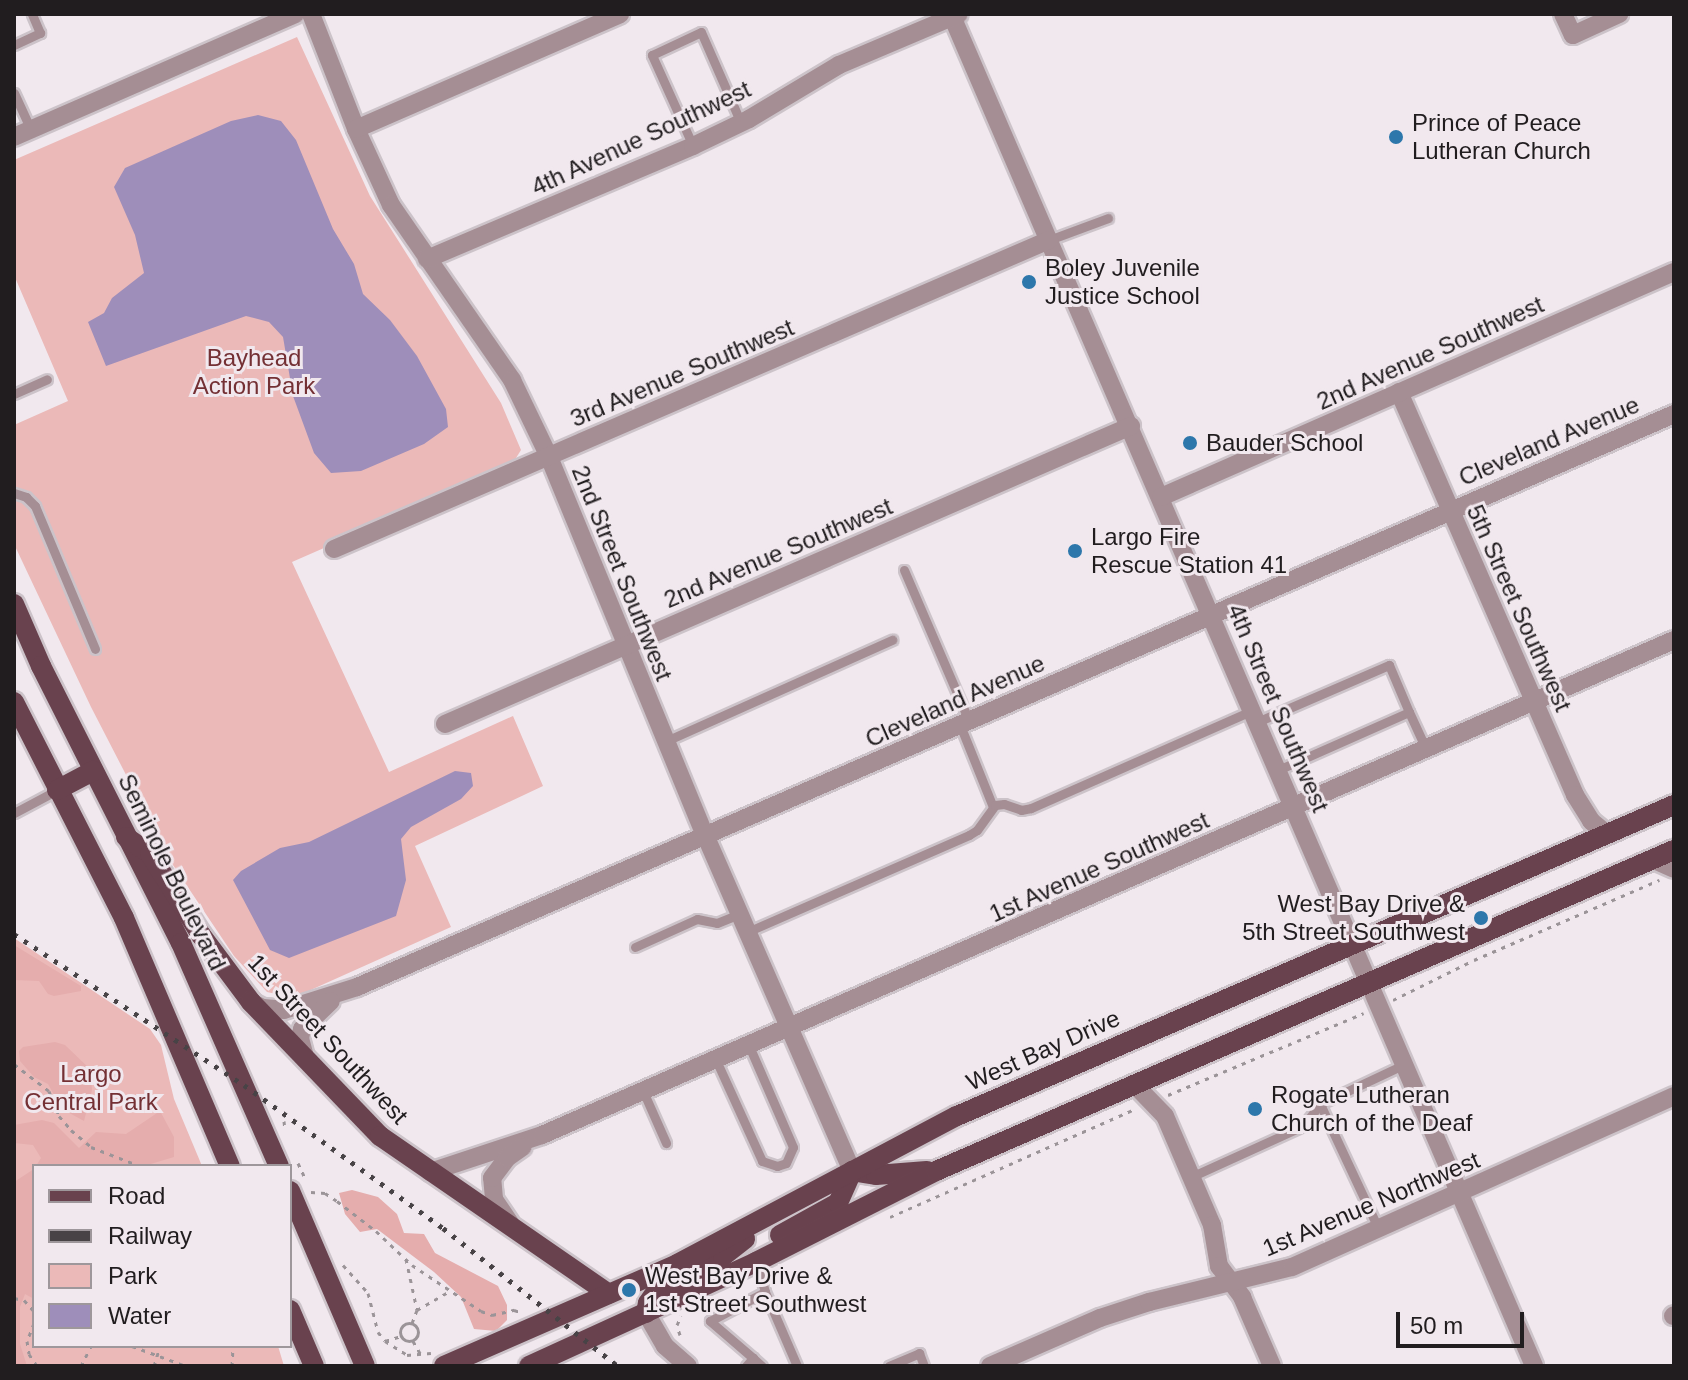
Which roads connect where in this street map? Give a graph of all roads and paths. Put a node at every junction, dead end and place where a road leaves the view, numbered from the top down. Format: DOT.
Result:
graph roads {
  1 [pos="32,14"];
  2 [pos="295,14"];
  3 [pos="311,14"];
  4 [pos="620,14"];
  5 [pos="1563,14"];
  6 [pos="1619,14"];
  7 [pos="954,15"];
  8 [pos="14,45"];
  9 [pos="14,93"];
  10 [pos="741,123"];
  11 [pos="356,129"];
  12 [pos="22,134"];
  13 [pos="693,146"];
  14 [pos="1108,218"];
  15 [pos="1049,240"];
  16 [pos="427,259"];
  17 [pos="1673,275"];
  18 [pos="47,379"];
  19 [pos="1399,392"];
  20 [pos="14,394"];
  21 [pos="1674,414"];
  22 [pos="1131,426"];
  23 [pos="549,457"];
  24 [pos="14,493"];
  25 [pos="1161,497"];
  26 [pos="1450,510"];
  27 [pos="334,549"];
  28 [pos="904,570"];
  29 [pos="14,604"];
  30 [pos="1212,614"];
  31 [pos="892,640"];
  32 [pos="1674,640"];
  33 [pos="626,645"];
  34 [pos="95,649"];
  35 [pos="1533,701"];
  36 [pos="14,702"];
  37 [pos="1409,712"];
  38 [pos="1255,716"];
  39 [pos="965,723"];
  40 [pos="445,724"];
  41 [pos="666,741"];
  42 [pos="1426,749"];
  43 [pos="1278,770"];
  44 [pos="93,771"];
  45 [pos="57,790"];
  46 [pos="1674,805"];
  47 [pos="993,807"];
  48 [pos="1294,809"];
  49 [pos="14,813"];
  50 [pos="1607,834"];
  51 [pos="126,837"];
  52 [pos="706,837"];
  53 [pos="1674,850"];
  54 [pos="1652,859"];
  55 [pos="1674,869"];
  56 [pos="739,914"];
  57 [pos="747,932"];
  58 [pos="1353,945"];
  59 [pos="635,947"];
  60 [pos="1369,981"];
  61 [pos="343,993"];
  62 [pos="251,1002"];
  63 [pos="789,1029"];
  64 [pos="749,1046"];
  65 [pos="305,1057"];
  66 [pos="716,1060"];
  67 [pos="14,1064"];
  68 [pos="1405,1064"];
  69 [pos="1135,1085"];
  70 [pos="643,1091"];
  71 [pos="1674,1096"];
  72 [pos="1320,1104"];
  73 [pos="284,1121"];
  74 [pos="285,1133"];
  75 [pos="542,1135"];
  76 [pos="666,1143"];
  77 [pos="288,1162"];
  78 [pos="135,1164"];
  79 [pos="229,1164"];
  80 [pos="292,1167"];
  81 [pos="852,1171"];
  82 [pos="936,1171"];
  83 [pos="430,1172"];
  84 [pos="1191,1177"];
  85 [pos="311,1192"];
  86 [pos="1460,1193"];
  87 [pos="292,1196"];
  88 [pos="317,1205"];
  89 [pos="757,1223"];
  90 [pos="1378,1228"];
  91 [pos="514,1229"];
  92 [pos="338,1254"];
  93 [pos="406,1259"];
  94 [pos="756,1262"];
  95 [pos="1231,1281"];
  96 [pos="450,1291"];
  97 [pos="765,1292"];
  98 [pos="609,1294"];
  99 [pos="14,1298"];
  100 [pos="32,1309"];
  101 [pos="417,1310"];
  102 [pos="646,1313"];
  103 [pos="292,1315"];
  104 [pos="523,1319"];
  105 [pos="412,1323"];
  106 [pos="32,1327"];
  107 [pos="401,1336"];
  108 [pos="413,1340"];
  109 [pos="385,1341"];
  110 [pos="90,1348"];
  111 [pos="137,1348"];
  112 [pos="159,1348"];
  113 [pos="156,1355"];
  114 [pos="421,1355"];
  115 [pos="439,1359"];
  116 [pos="749,1362"];
  117 [pos="531,1365"];
  118 [pos="37,1366"];
  119 [pos="81,1366"];
  120 [pos="154,1366"];
  121 [pos="186,1366"];
  122 [pos="314,1366"];
  123 [pos="365,1366"];
  124 [pos="688,1366"];
  125 [pos="762,1366"];
  126 [pos="797,1366"];
  127 [pos="889,1366"];
  128 [pos="924,1366"];
  129 [pos="990,1366"];
  130 [pos="1272,1366"];
  131 [pos="1534,1366"];
  1 -- 8 [label="lane"];
  2 -- 12 [label="street"];
  3 -- 11 [label="street, 2nd Street Southwest"];
  4 -- 11 [label="street"];
  5 -- 6 [label="street"];
  7 -- 10 [label="street, 4th Avenue Southwest"];
  7 -- 15 [label="street, 4th Street Southwest"];
  9 -- 12 [label="lane"];
  10 -- 13 [label="street, 4th Avenue Southwest"];
  10 -- 13 [label="lane"];
  11 -- 16 [label="street, 2nd Street Southwest"];
  13 -- 16 [label="street, 4th Avenue Southwest"];
  14 -- 15 [label="lane"];
  15 -- 22 [label="street, 4th Street Southwest"];
  15 -- 23 [label="street, 3rd Avenue Southwest"];
  16 -- 23 [label="street, 2nd Street Southwest"];
  17 -- 19 [label="street, 2nd Avenue Southwest"];
  18 -- 20 [label="lane"];
  19 -- 25 [label="street, 2nd Avenue Southwest"];
  19 -- 26 [label="street, 5th Street Southwest"];
  21 -- 26 [label="street, Cleveland Avenue"];
  22 -- 25 [label="street, 4th Street Southwest"];
  22 -- 33 [label="street, 2nd Avenue Southwest"];
  23 -- 27 [label="street, 3rd Avenue Southwest"];
  23 -- 33 [label="street, 2nd Street Southwest"];
  24 -- 34 [label="lane"];
  25 -- 30 [label="street, 4th Street Southwest"];
  26 -- 30 [label="street, Cleveland Avenue"];
  26 -- 35 [label="street, 5th Street Southwest"];
  28 -- 39 [label="lane"];
  29 -- 44 [label="main road, Seminole Boulevard"];
  30 -- 38 [label="street, 4th Street Southwest"];
  30 -- 39 [label="street, Cleveland Avenue"];
  31 -- 41 [label="lane"];
  32 -- 35 [label="street, 1st Avenue Southwest"];
  33 -- 40 [label="street, 2nd Avenue Southwest"];
  33 -- 41 [label="street, 2nd Street Southwest"];
  35 -- 42 [label="street, 1st Avenue Southwest"];
  35 -- 50 [label="street, 5th Street Southwest"];
  36 -- 45 [label="main road"];
  37 -- 38 [label="lane"];
  37 -- 42 [label="lane"];
  37 -- 43 [label="lane"];
  38 -- 43 [label="street, 4th Street Southwest"];
  38 -- 47 [label="lane"];
  39 -- 47 [label="lane"];
  39 -- 52 [label="street, Cleveland Avenue"];
  41 -- 52 [label="street, 2nd Street Southwest"];
  42 -- 48 [label="street, 1st Avenue Southwest"];
  43 -- 48 [label="street, 4th Street Southwest"];
  44 -- 45 [label="main road"];
  44 -- 51 [label="main road, Seminole Boulevard"];
  45 -- 49 [label="lane"];
  45 -- 79 [label="main road"];
  46 -- 50 [label="main road, West Bay Drive"];
  47 -- 57 [label="lane"];
  48 -- 58 [label="street, 4th Street Southwest"];
  48 -- 63 [label="street, 1st Avenue Southwest"];
  50 -- 58 [label="main road, West Bay Drive"];
  51 -- 62 [label="main road, 1st Street Southwest"];
  51 -- 77 [label="main road, Seminole Boulevard"];
  52 -- 56 [label="street, 2nd Street Southwest"];
  52 -- 61 [label="street, Cleveland Avenue"];
  53 -- 54 [label="main road"];
  54 -- 55 [label="street"];
  54 -- 60 [label="main road"];
  56 -- 57 [label="street, 2nd Street Southwest"];
  56 -- 59 [label="lane"];
  57 -- 63 [label="street, 2nd Street Southwest"];
  58 -- 60 [label="street, 4th Street Southwest"];
  58 -- 81 [label="main road, West Bay Drive"];
  60 -- 68 [label="street, 4th Street Southwest"];
  60 -- 69 [label="main road"];
  61 -- 62 [label="street, Cleveland Avenue"];
  61 -- 65 [label="street"];
  62 -- 65 [label="main road, 1st Street Southwest"];
  63 -- 64 [label="street, 1st Avenue Southwest"];
  63 -- 81 [label="street, 2nd Street Southwest"];
  64 -- 66 [label="street, 1st Avenue Southwest"];
  64 -- 66 [label="lane"];
  65 -- 83 [label="main road, 1st Street Southwest"];
  66 -- 70 [label="street, 1st Avenue Southwest"];
  67 -- 78 [label="path"];
  68 -- 72 [label="lane"];
  68 -- 86 [label="street, 4th Street Southwest"];
  69 -- 82 [label="main road"];
  69 -- 84 [label="street"];
  70 -- 75 [label="street, 1st Avenue Southwest"];
  70 -- 76 [label="lane"];
  71 -- 86 [label="street, 1st Avenue Northwest"];
  72 -- 84 [label="lane"];
  72 -- 90 [label="lane"];
  73 -- 74 [label="path"];
  75 -- 83 [label="street, 1st Avenue Southwest"];
  75 -- 91 [label="street, 1st Avenue Southwest"];
  80 -- 85 [label="path"];
  81 -- 82 [label="main road"];
  81 -- 89 [label="main road, West Bay Drive"];
  81 -- 94 [label="main road"];
  82 -- 94 [label="main road"];
  83 -- 91 [label="main road, 1st Street Southwest"];
  84 -- 95 [label="street"];
  85 -- 88 [label="path"];
  85 -- 93 [label="path"];
  86 -- 90 [label="street, 1st Avenue Northwest"];
  86 -- 131 [label="street, 4th Street Southwest"];
  87 -- 123 [label="main road"];
  89 -- 98 [label="main road, West Bay Drive"];
  89 -- 102 [label="main road"];
  90 -- 95 [label="street, 1st Avenue Northwest"];
  91 -- 98 [label="main road, 1st Street Southwest"];
  92 -- 109 [label="path"];
  93 -- 96 [label="path"];
  93 -- 101 [label="path"];
  94 -- 97 [label="lane"];
  94 -- 102 [label="main road"];
  95 -- 129 [label="street, 1st Avenue Northwest"];
  95 -- 130 [label="street"];
  96 -- 101 [label="path"];
  96 -- 104 [label="path"];
  97 -- 116 [label="lane"];
  97 -- 126 [label="lane"];
  98 -- 115 [label="main road, West Bay Drive"];
  99 -- 100 [label="path"];
  101 -- 105 [label="path"];
  102 -- 117 [label="main road"];
  102 -- 124 [label="street"];
  103 -- 122 [label="main road"];
  105 -- 107 [label="path"];
  105 -- 108 [label="path"];
  106 -- 118 [label="path"];
  107 -- 108 [label="path"];
  107 -- 109 [label="path"];
  108 -- 114 [label="path"];
  109 -- 114 [label="path"];
  110 -- 119 [label="path"];
  111 -- 113 [label="path"];
  112 -- 113 [label="path"];
  113 -- 120 [label="path"];
  113 -- 121 [label="path"];
  114 -- 115 [label="path"];
  116 -- 125 [label="lane"];
  127 -- 128 [label="lane"];
}
